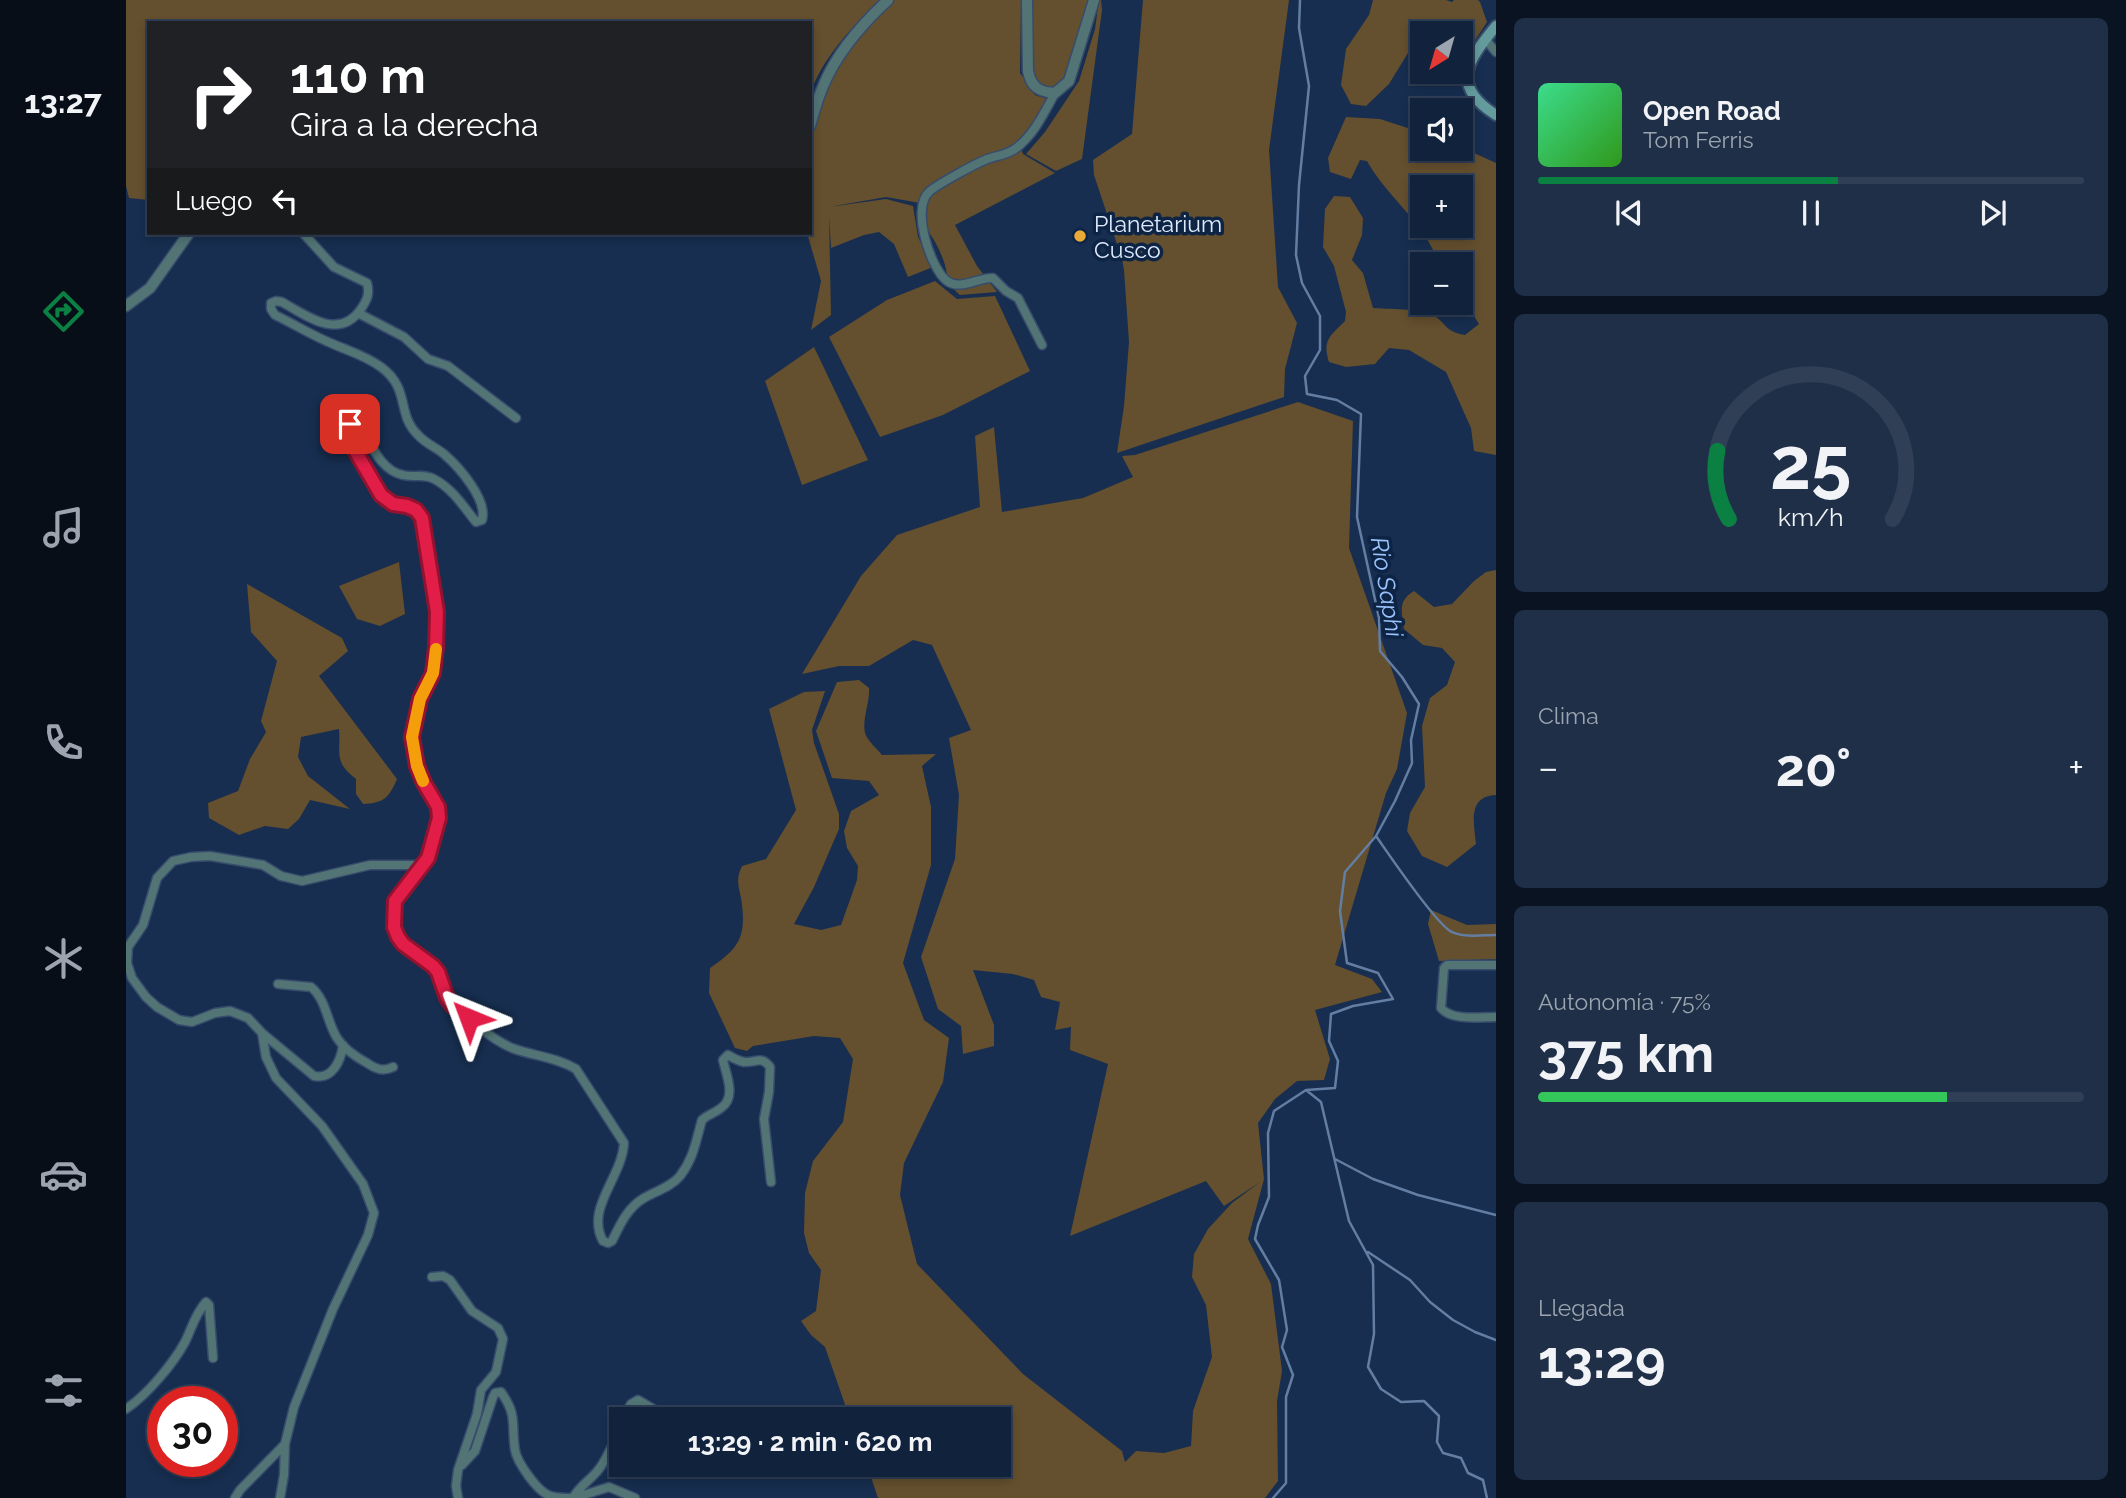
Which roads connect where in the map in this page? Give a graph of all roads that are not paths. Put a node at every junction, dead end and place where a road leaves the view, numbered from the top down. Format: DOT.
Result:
graph roads {
  1 [pos="888,0"];
  2 [pos="1027,0"];
  3 [pos="1094,0"];
  4 [pos="1496,26"];
  5 [pos="1485,39"];
  6 [pos="1496,52"];
  7 [pos="1055,93"];
  8 [pos="1496,115"];
  9 [pos="812,120"];
  10 [pos="188,235"];
  11 [pos="305,235"];
  12 [pos="126,306"];
  13 [pos="358,313"];
  14 [pos="1042,345"];
  15 [pos="516,418"];
  16 [pos="423,865"];
  17 [pos="1496,965"];
  18 [pos="278,984"];
  19 [pos="1496,1017"];
  20 [pos="262,1033"];
  21 [pos="342,1045"];
  22 [pos="393,1067"];
  23 [pos="771,1182"];
  24 [pos="432,1277"];
  25 [pos="214,1358"];
  26 [pos="629,1407"];
  27 [pos="651,1407"];
  28 [pos="126,1409"];
  29 [pos="285,1444"];
  30 [pos="609,1453"];
  31 [pos="458,1471"];
  32 [pos="235,1498"];
  33 [pos="280,1498"];
  34 [pos="458,1498"];
  35 [pos="573,1498"];
  36 [pos="635,1498"];
  1 -- 9 [label="street"];
  2 -- 7 [label="street"];
  3 -- 7 [label="street"];
  4 -- 5 [label="main road"];
  5 -- 6 [label="street"];
  5 -- 8 [label="main road"];
  7 -- 14 [label="street"];
  10 -- 12 [label="street"];
  11 -- 13 [label="street"];
  13 -- 15 [label="street"];
  13 -- 16 [label="street"];
  16 -- 20 [label="street"];
  16 -- 23 [label="street"];
  17 -- 19 [label="street"];
  18 -- 21 [label="street"];
  20 -- 21 [label="street"];
  20 -- 29 [label="street"];
  21 -- 22 [label="street"];
  24 -- 31 [label="street"];
  25 -- 28 [label="street"];
  26 -- 27 [label="street"];
  29 -- 32 [label="street"];
  29 -- 33 [label="street"];
  30 -- 35 [label="street"];
  31 -- 34 [label="street"];
  31 -- 35 [label="street"];
  35 -- 36 [label="street"];
}
